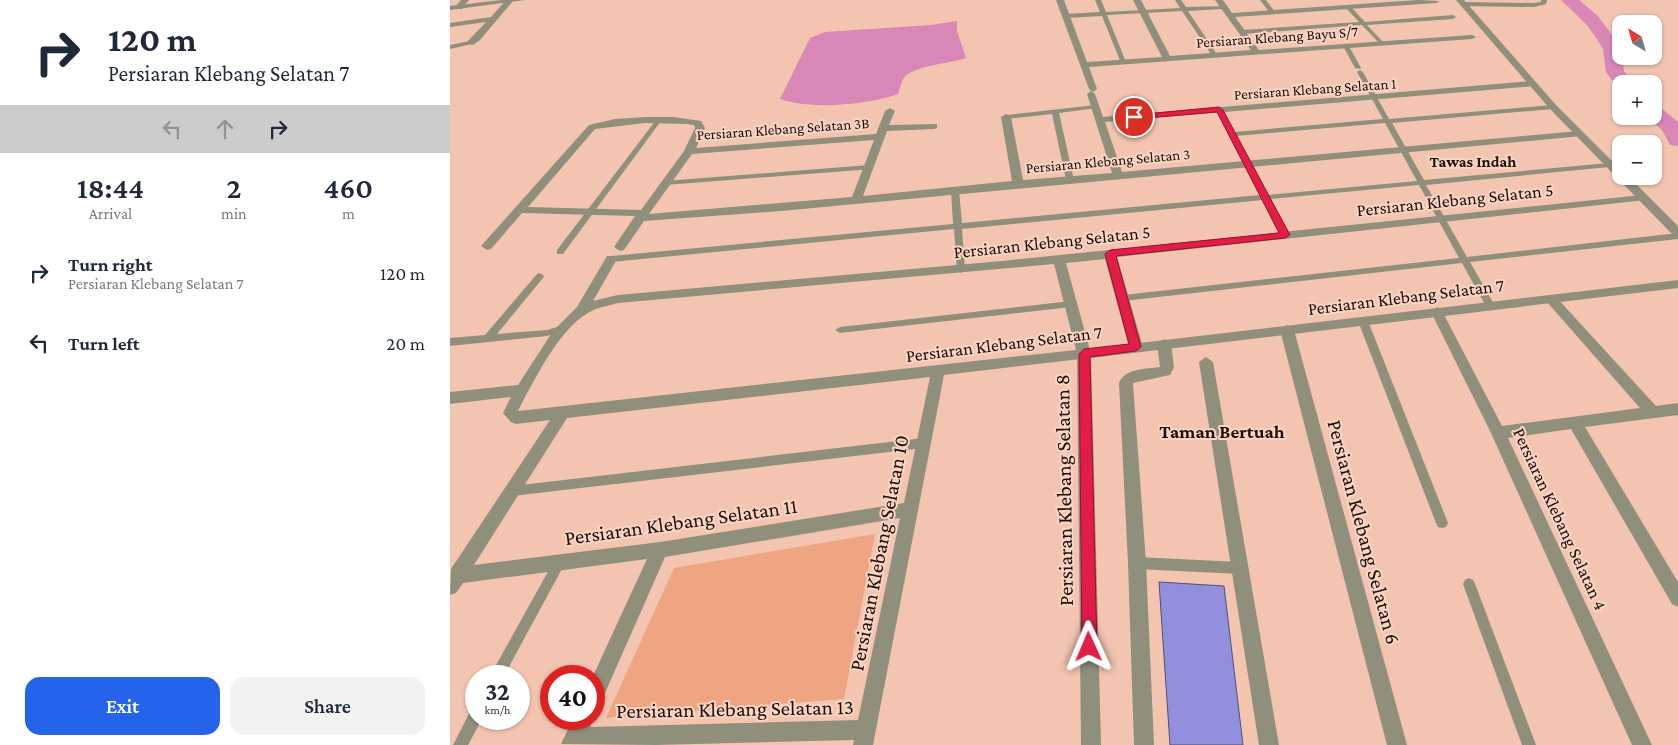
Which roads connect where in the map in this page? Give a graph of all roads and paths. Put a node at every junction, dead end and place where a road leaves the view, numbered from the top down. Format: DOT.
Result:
graph roads {
  1 [pos="465,0"];
  2 [pos="521,0"];
  3 [pos="1060,0"];
  4 [pos="1098,0"];
  5 [pos="1138,0"];
  6 [pos="1178,0"];
  7 [pos="1263,0"];
  8 [pos="1300,0"];
  9 [pos="1544,0"];
  10 [pos="508,1"];
  11 [pos="1436,1"];
  12 [pos="489,2"];
  13 [pos="1462,2"];
  14 [pos="1221,3"];
  15 [pos="1348,6"];
  16 [pos="459,7"];
  17 [pos="450,8"];
  18 [pos="1184,9"];
  19 [pos="1308,9"];
  20 [pos="1143,11"];
  21 [pos="1272,12"];
  22 [pos="1102,14"];
  23 [pos="1230,15"];
  24 [pos="1066,16"];
  25 [pos="1454,17"];
  26 [pos="493,19"];
  27 [pos="1364,24"];
  28 [pos="450,25"];
  29 [pos="1242,32"];
  30 [pos="1472,37"];
  31 [pos="470,43"];
  32 [pos="1382,44"];
  33 [pos="1346,46"];
  34 [pos="450,47"];
  35 [pos="1257,53"];
  36 [pos="1215,56"];
  37 [pos="1167,59"];
  38 [pos="1122,62"];
  39 [pos="1084,65"];
  40 [pos="1533,84"];
  41 [pos="1375,98"];
  42 [pos="1095,107"];
  43 [pos="1553,107"];
  44 [pos="1219,110"];
  45 [pos="890,111"];
  46 [pos="1054,112"];
  47 [pos="1006,117"];
  48 [pos="1099,120"];
  49 [pos="658,121"];
  50 [pos="1388,122"];
  51 [pos="934,126"];
  52 [pos="881,132"];
  53 [pos="1233,134"];
  54 [pos="1579,134"];
  55 [pos="689,151"];
  56 [pos="1405,152"];
  57 [pos="1250,164"];
  58 [pos="1609,165"];
  59 [pos="868,167"];
  60 [pos="1118,176"];
  61 [pos="1070,180"];
  62 [pos="665,183"];
  63 [pos="1423,183"];
  64 [pos="1018,184"];
  65 [pos="955,190"];
  66 [pos="1266,197"];
  67 [pos="1642,198"];
  68 [pos="856,200"];
  69 [pos="518,210"];
  70 [pos="592,212"];
  71 [pos="642,215"];
  72 [pos="1442,219"];
  73 [pos="956,227"];
  74 [pos="1285,235"];
  75 [pos="1678,235"];
  76 [pos="487,246"];
  77 [pos="620,247"];
  78 [pos="560,252"];
  79 [pos="1110,254"];
  80 [pos="611,258"];
  81 [pos="1058,260"];
  82 [pos="1465,260"];
  83 [pos="960,270"];
  84 [pos="540,276"];
  85 [pos="1678,284"];
  86 [pos="1123,298"];
  87 [pos="1551,299"];
  88 [pos="1071,304"];
  89 [pos="1490,306"];
  90 [pos="582,310"];
  91 [pos="1437,312"];
  92 [pos="1363,321"];
  93 [pos="564,328"];
  94 [pos="840,330"];
  95 [pos="1287,330"];
  96 [pos="488,338"];
  97 [pos="450,342"];
  98 [pos="1164,344"];
  99 [pos="1136,347"];
  100 [pos="1084,354"];
  101 [pos="1206,362"];
  102 [pos="938,371"];
  103 [pos="522,390"];
  104 [pos="450,398"];
  105 [pos="1678,408"];
  106 [pos="1652,412"];
  107 [pos="562,415"];
  108 [pos="1576,423"];
  109 [pos="1498,433"];
  110 [pos="924,442"];
  111 [pos="512,490"];
  112 [pos="910,509"];
  113 [pos="1442,523"];
  114 [pos="660,550"];
  115 [pos="559,563"];
  116 [pos="1137,563"];
  117 [pos="1240,568"];
  118 [pos="454,581"];
  119 [pos="1469,584"];
  120 [pos="1678,598"];
  121 [pos="503,665"];
  122 [pos="605,671"];
  123 [pos="468,730"];
  124 [pos="865,737"];
  125 [pos="573,741"];
  126 [pos="460,745"];
  127 [pos="1091,745"];
  128 [pos="1144,745"];
  129 [pos="1269,745"];
  130 [pos="1397,745"];
  131 [pos="1529,745"];
  132 [pos="1642,745"];
  1 -- 16 [label="street"];
  2 -- 10 [label="street"];
  3 -- 24 [label="street"];
  4 -- 22 [label="lane"];
  5 -- 20 [label="street"];
  6 -- 18 [label="lane"];
  7 -- 21 [label="lane"];
  8 -- 19 [label="street"];
  9 -- 13 [label="lane"];
  10 -- 12 [label="street"];
  10 -- 26 [label="street"];
  11 -- 15 [label="street"];
  12 -- 16 [label="street"];
  13 -- 40 [label="street"];
  14 -- 18 [label="lane"];
  14 -- 23 [label="street"];
  15 -- 19 [label="street"];
  15 -- 27 [label="lane"];
  16 -- 17 [label="street"];
  18 -- 20 [label="lane"];
  18 -- 36 [label="lane"];
  19 -- 21 [label="street"];
  20 -- 22 [label="lane"];
  20 -- 37 [label="street"];
  21 -- 23 [label="street"];
  22 -- 24 [label="lane"];
  22 -- 38 [label="lane"];
  23 -- 29 [label="street"];
  24 -- 39 [label="street"];
  25 -- 27 [label="lane"];
  26 -- 28 [label="street"];
  26 -- 31 [label="street"];
  27 -- 29 [label="lane"];
  27 -- 32 [label="lane"];
  29 -- 35 [label="street"];
  30 -- 32 [label="street, Persiaran Klebang Bayu S/7"];
  31 -- 34 [label="lane"];
  32 -- 33 [label="street, Persiaran Klebang Bayu S/7"];
  33 -- 35 [label="street, Persiaran Klebang Bayu S/7"];
  33 -- 41 [label="lane"];
  35 -- 36 [label="street, Persiaran Klebang Bayu S/7"];
  36 -- 37 [label="street, Persiaran Klebang Bayu S/7"];
  37 -- 38 [label="street, Persiaran Klebang Bayu S/7"];
  38 -- 39 [label="street, Persiaran Klebang Bayu S/7"];
  39 -- 42 [label="street"];
  40 -- 41 [label="street, Persiaran Klebang Selatan 1"];
  40 -- 43 [label="street"];
  41 -- 44 [label="street, Persiaran Klebang Selatan 1"];
  41 -- 50 [label="lane"];
  42 -- 46 [label="lane"];
  42 -- 48 [label="street"];
  43 -- 50 [label="lane"];
  43 -- 54 [label="street"];
  44 -- 48 [label="street, Persiaran Klebang Selatan 1"];
  44 -- 53 [label="lane"];
  45 -- 52 [label="street"];
  46 -- 47 [label="lane"];
  46 -- 61 [label="lane"];
  47 -- 64 [label="street"];
  48 -- 60 [label="street"];
  49 -- 55 [label="street"];
  49 -- 69 [label="street"];
  49 -- 70 [label="lane"];
  50 -- 53 [label="lane"];
  50 -- 56 [label="lane"];
  51 -- 52 [label="street, Persiaran Klebang Selatan 3B"];
  52 -- 55 [label="street, Persiaran Klebang Selatan 3B"];
  52 -- 59 [label="street"];
  53 -- 57 [label="lane"];
  54 -- 56 [label="street, Persiaran Klebang Selatan 3"];
  54 -- 58 [label="street"];
  55 -- 62 [label="street"];
  56 -- 57 [label="street, Persiaran Klebang Selatan 3"];
  56 -- 63 [label="lane"];
  57 -- 60 [label="street, Persiaran Klebang Selatan 3"];
  57 -- 66 [label="lane"];
  58 -- 63 [label="lane"];
  58 -- 67 [label="street"];
  59 -- 62 [label="lane"];
  59 -- 68 [label="street"];
  60 -- 61 [label="street, Persiaran Klebang Selatan 3"];
  61 -- 64 [label="street, Persiaran Klebang Selatan 3"];
  62 -- 71 [label="street"];
  63 -- 66 [label="lane"];
  63 -- 72 [label="lane"];
  64 -- 65 [label="street, Persiaran Klebang Selatan 3"];
  65 -- 68 [label="street, Persiaran Klebang Selatan 3"];
  65 -- 73 [label="lane"];
  66 -- 73 [label="lane"];
  66 -- 74 [label="lane"];
  67 -- 72 [label="street, Persiaran Klebang Selatan 5"];
  67 -- 75 [label="street"];
  68 -- 71 [label="street, Persiaran Klebang Selatan 3"];
  69 -- 70 [label="street, Persiaran Klebang Selatan 3"];
  69 -- 76 [label="street"];
  70 -- 71 [label="street, Persiaran Klebang Selatan 3"];
  70 -- 78 [label="lane"];
  71 -- 77 [label="street"];
  72 -- 74 [label="street, Persiaran Klebang Selatan 5"];
  72 -- 82 [label="lane"];
  73 -- 80 [label="lane"];
  73 -- 83 [label="lane"];
  74 -- 79 [label="street, Persiaran Klebang Selatan 5"];
  75 -- 82 [label="lane"];
  79 -- 81 [label="street, Persiaran Klebang Selatan 5"];
  79 -- 86 [label="street"];
  80 -- 90 [label="street"];
  81 -- 83 [label="street, Persiaran Klebang Selatan 5"];
  81 -- 88 [label="street, Persiaran Klebang Selatan 8"];
  82 -- 86 [label="lane"];
  82 -- 89 [label="lane"];
  83 -- 90 [label="street, Persiaran Klebang Selatan 5"];
  84 -- 96 [label="lane"];
  85 -- 87 [label="street, Persiaran Klebang Selatan 7"];
  86 -- 99 [label="street"];
  87 -- 89 [label="street, Persiaran Klebang Selatan 7"];
  87 -- 106 [label="street"];
  88 -- 94 [label="lane"];
  88 -- 100 [label="street, Persiaran Klebang Selatan 8"];
  89 -- 91 [label="street, Persiaran Klebang Selatan 7"];
  90 -- 93 [label="street, Persiaran Klebang Selatan 5"];
  91 -- 92 [label="street, Persiaran Klebang Selatan 7"];
  91 -- 109 [label="street, Persiaran Klebang Selatan 4"];
  92 -- 95 [label="street, Persiaran Klebang Selatan 7"];
  92 -- 113 [label="lane"];
  93 -- 96 [label="lane"];
  93 -- 103 [label="street"];
  95 -- 98 [label="street, Persiaran Klebang Selatan 7"];
  95 -- 130 [label="street, Persiaran Klebang Selatan 6"];
  96 -- 97 [label="lane"];
  98 -- 99 [label="street, Persiaran Klebang Selatan 7"];
  98 -- 116 [label="street"];
  99 -- 100 [label="street, Persiaran Klebang Selatan 7"];
  100 -- 102 [label="street, Persiaran Klebang Selatan 7"];
  100 -- 127 [label="street, Persiaran Klebang Selatan 8"];
  101 -- 117 [label="street"];
  102 -- 107 [label="street, Persiaran Klebang Selatan 7"];
  102 -- 110 [label="street, Persiaran Klebang Selatan 10"];
  103 -- 104 [label="street"];
  103 -- 107 [label="street, Persiaran Klebang Selatan 7"];
  105 -- 106 [label="street"];
  106 -- 108 [label="street"];
  107 -- 111 [label="street"];
  108 -- 109 [label="street"];
  108 -- 120 [label="street"];
  109 -- 132 [label="street, Persiaran Klebang Selatan 4"];
  110 -- 111 [label="lane"];
  110 -- 112 [label="street, Persiaran Klebang Selatan 10"];
  111 -- 118 [label="street"];
  112 -- 114 [label="street, Persiaran Klebang Selatan 11"];
  112 -- 124 [label="street, Persiaran Klebang Selatan 10"];
  114 -- 115 [label="street, Persiaran Klebang Selatan 11"];
  114 -- 122 [label="street"];
  115 -- 118 [label="street, Persiaran Klebang Selatan 11"];
  115 -- 121 [label="lane"];
  116 -- 117 [label="lane"];
  116 -- 128 [label="street"];
  117 -- 129 [label="street"];
  119 -- 131 [label="lane"];
  123 -- 126 [label="lane"];
  124 -- 125 [label="street, Persiaran Klebang Selatan 13"];
}
